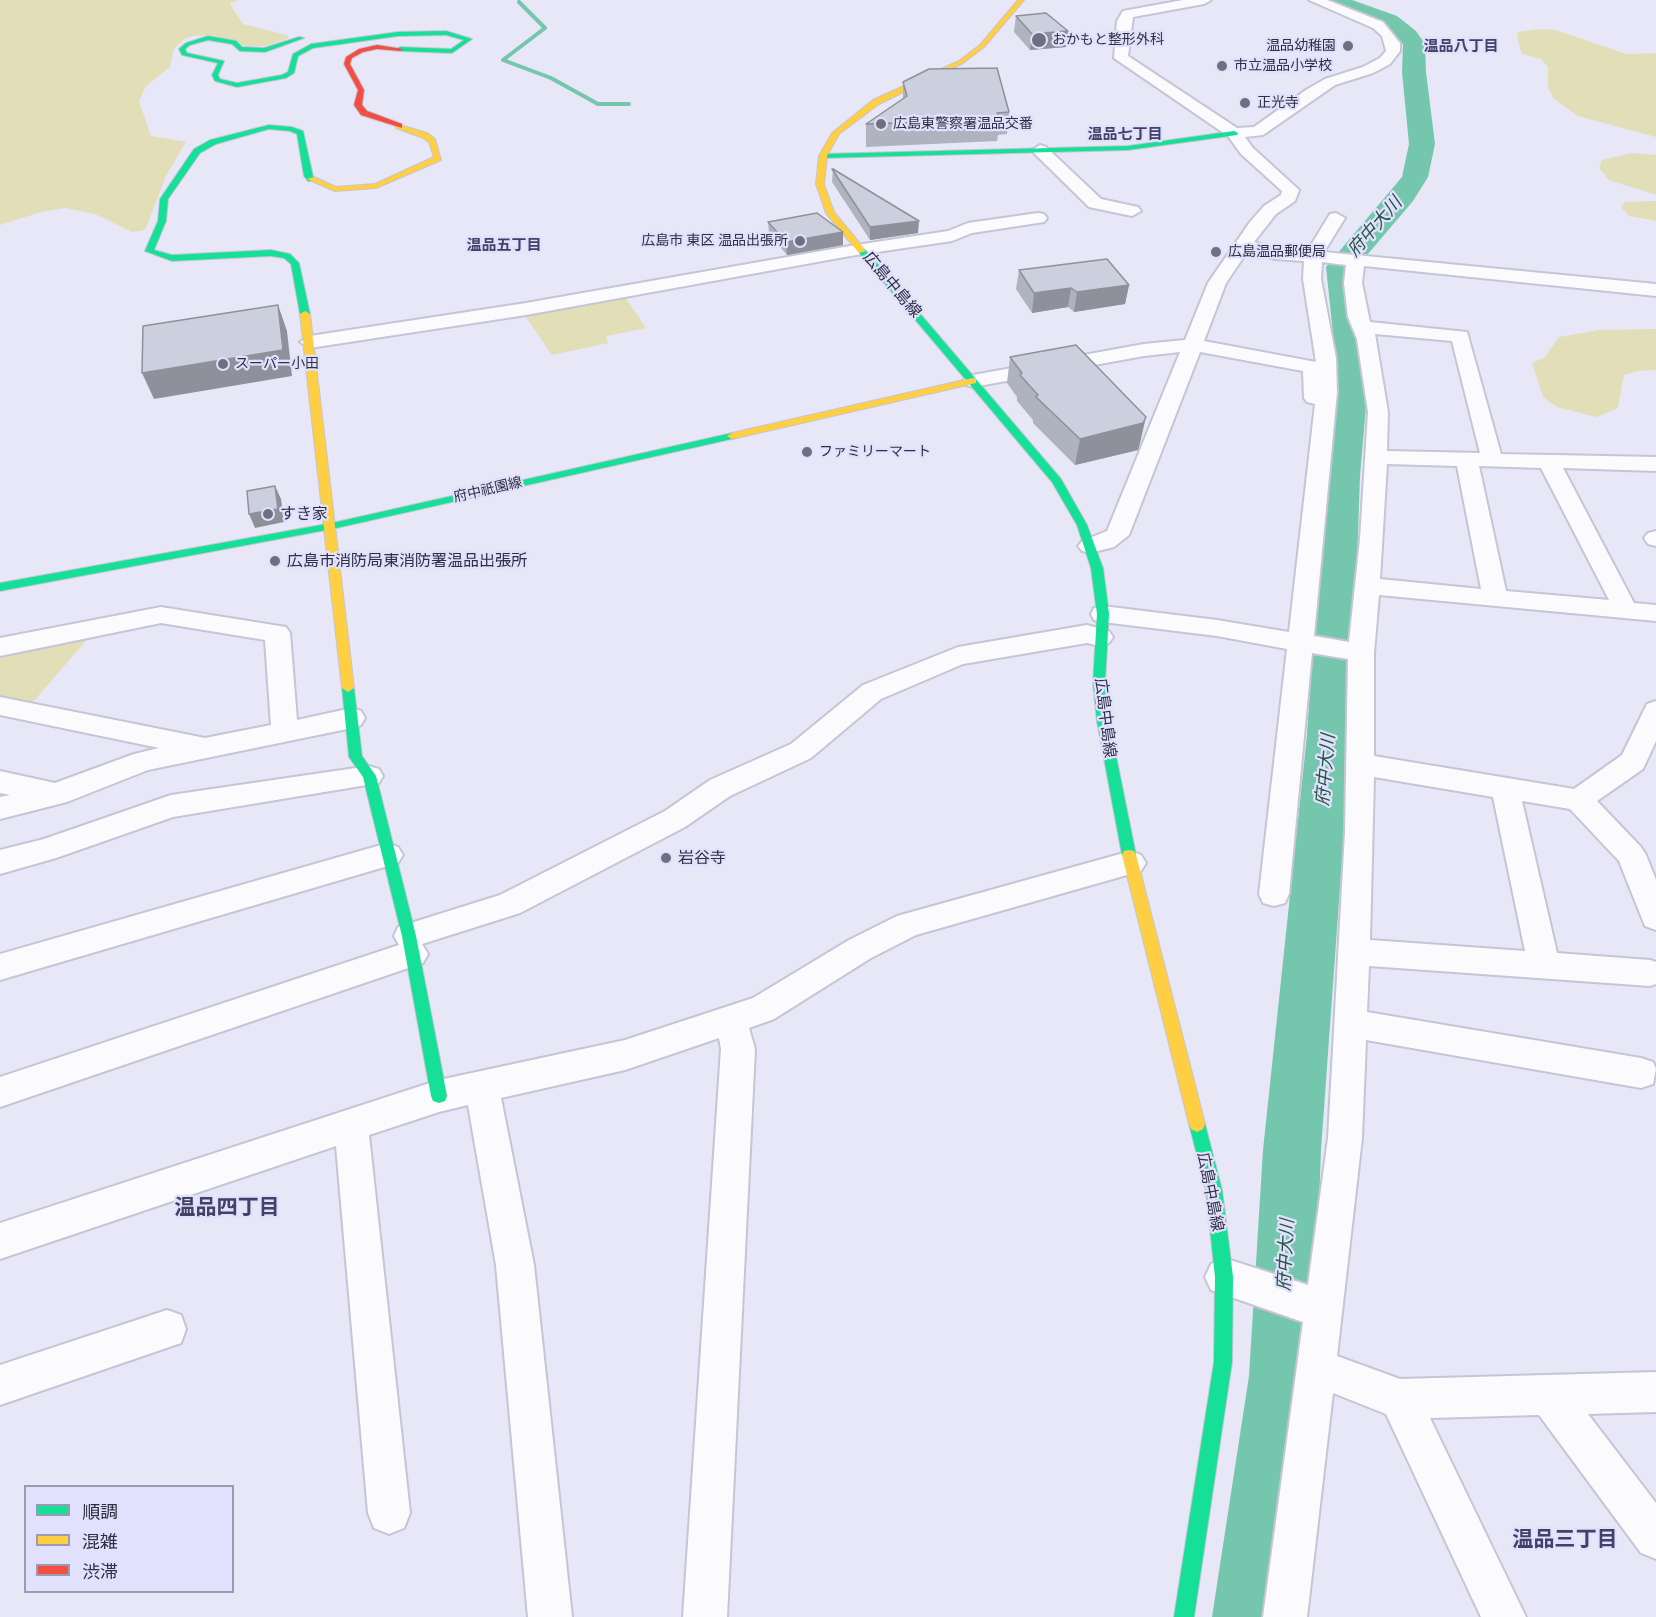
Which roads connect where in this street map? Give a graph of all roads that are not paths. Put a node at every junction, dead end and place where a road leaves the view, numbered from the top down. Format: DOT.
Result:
graph roads {
  1 [pos="1021,0"];
  2 [pos="1204,0"];
  3 [pos="1316,0"];
  4 [pos="301,38"];
  5 [pos="1234,133"];
  6 [pos="1040,150"];
  7 [pos="823,156"];
  8 [pos="1132,211"];
  9 [pos="1038,218"];
  10 [pos="1336,218"];
  11 [pos="1243,245"];
  12 [pos="862,249"];
  13 [pos="1313,256"];
  14 [pos="1355,260"];
  15 [pos="1656,290"];
  16 [pos="1363,327"];
  17 [pos="310,342"];
  18 [pos="1194,345"];
  19 [pos="973,381"];
  20 [pos="1324,412"];
  21 [pos="1376,457"];
  22 [pos="1467,459"];
  23 [pos="1492,459"];
  24 [pos="1548,461"];
  25 [pos="1656,464"];
  26 [pos="332,526"];
  27 [pos="1090,546"];
  28 [pos="1368,586"];
  29 [pos="0,587"];
  30 [pos="1495,598"];
  31 [pos="1626,610"];
  32 [pos="1656,613"];
  33 [pos="1102,625"];
  34 [pos="1299,643"];
  35 [pos="0,647"];
  36 [pos="1361,652"];
  37 [pos="0,706"];
  38 [pos="1656,711"];
  39 [pos="352,718"];
  40 [pos="285,732"];
  41 [pos="211,748"];
  42 [pos="1360,764"];
  43 [pos="369,776"];
  44 [pos="0,782"];
  45 [pos="1506,788"];
  46 [pos="57,794"];
  47 [pos="1578,800"];
  48 [pos="0,808"];
  49 [pos="388,855"];
  50 [pos="0,862"];
  51 [pos="1131,863"];
  52 [pos="1274,894"];
  53 [pos="1656,917"];
  54 [pos="411,945"];
  55 [pos="1353,952"];
  56 [pos="1544,964"];
  57 [pos="0,967"];
  58 [pos="1650,973"];
  59 [pos="730,1020"];
  60 [pos="1350,1023"];
  61 [pos="1641,1073"];
  62 [pos="482,1087"];
  63 [pos="0,1092"];
  64 [pos="439,1096"];
  65 [pos="351,1126"];
  66 [pos="0,1241"];
  67 [pos="1224,1277"];
  68 [pos="1325,1310"];
  69 [pos="168,1329"];
  70 [pos="1318,1368"];
  71 [pos="0,1385"];
  72 [pos="1656,1392"];
  73 [pos="1549,1395"];
  74 [pos="1400,1399"];
  75 [pos="390,1513"];
  76 [pos="1656,1538"];
  77 [pos="550,1617"];
  78 [pos="705,1617"];
  79 [pos="1184,1617"];
  80 [pos="1285,1617"];
  81 [pos="1504,1617"];
  1 -- 7 [label="street, 広島中島線"];
  2 -- 5 [label="street"];
  3 -- 5 [label="street"];
  4 -- 17 [label="street"];
  5 -- 6 [label="street"];
  5 -- 11 [label="street"];
  6 -- 7 [label="street"];
  6 -- 8 [label="street"];
  7 -- 12 [label="street, 広島中島線"];
  9 -- 12 [label="street"];
  10 -- 13 [label="street"];
  11 -- 13 [label="street"];
  11 -- 18 [label="street"];
  12 -- 17 [label="street"];
  12 -- 19 [label="street, 広島中島線"];
  13 -- 14 [label="street"];
  13 -- 20 [label="street"];
  14 -- 15 [label="street"];
  14 -- 16 [label="street"];
  16 -- 21 [label="street"];
  16 -- 23 [label="street"];
  17 -- 26 [label="street"];
  18 -- 19 [label="street"];
  18 -- 20 [label="street"];
  18 -- 27 [label="street"];
  19 -- 26 [label="street, 府中祇園線"];
  19 -- 27 [label="street, 広島中島線"];
  20 -- 34 [label="street"];
  21 -- 22 [label="street"];
  21 -- 28 [label="street"];
  22 -- 23 [label="street"];
  22 -- 30 [label="street"];
  23 -- 24 [label="street"];
  24 -- 25 [label="street"];
  24 -- 31 [label="street"];
  26 -- 29 [label="street, 府中祇園線"];
  26 -- 39 [label="street"];
  27 -- 33 [label="street, 広島中島線"];
  28 -- 30 [label="street"];
  28 -- 36 [label="street"];
  30 -- 31 [label="street"];
  31 -- 32 [label="street"];
  33 -- 34 [label="street"];
  33 -- 51 [label="street, 広島中島線"];
  33 -- 54 [label="street"];
  34 -- 36 [label="street"];
  34 -- 52 [label="street"];
  35 -- 40 [label="street"];
  36 -- 42 [label="street"];
  37 -- 41 [label="street"];
  38 -- 47 [label="street"];
  39 -- 40 [label="street"];
  39 -- 43 [label="street"];
  40 -- 41 [label="street"];
  41 -- 46 [label="street"];
  42 -- 45 [label="street"];
  42 -- 55 [label="street"];
  43 -- 49 [label="street"];
  43 -- 50 [label="street"];
  44 -- 46 [label="street"];
  45 -- 47 [label="street"];
  45 -- 56 [label="street"];
  46 -- 48 [label="street"];
  47 -- 53 [label="street"];
  49 -- 54 [label="street"];
  49 -- 57 [label="street"];
  51 -- 59 [label="street"];
  51 -- 67 [label="street, 広島中島線"];
  54 -- 63 [label="street"];
  54 -- 64 [label="street"];
  55 -- 56 [label="street"];
  55 -- 60 [label="street"];
  56 -- 58 [label="street"];
  59 -- 62 [label="street"];
  59 -- 78 [label="street"];
  60 -- 61 [label="street"];
  60 -- 68 [label="street"];
  62 -- 64 [label="street"];
  62 -- 77 [label="street"];
  64 -- 65 [label="street"];
  65 -- 66 [label="street"];
  65 -- 75 [label="street"];
  67 -- 68 [label="street"];
  67 -- 79 [label="street, 広島中島線"];
  68 -- 70 [label="street"];
  69 -- 71 [label="street"];
  70 -- 74 [label="street"];
  70 -- 80 [label="street"];
  72 -- 73 [label="street"];
  73 -- 74 [label="street"];
  73 -- 76 [label="street"];
  74 -- 81 [label="street"];
}
